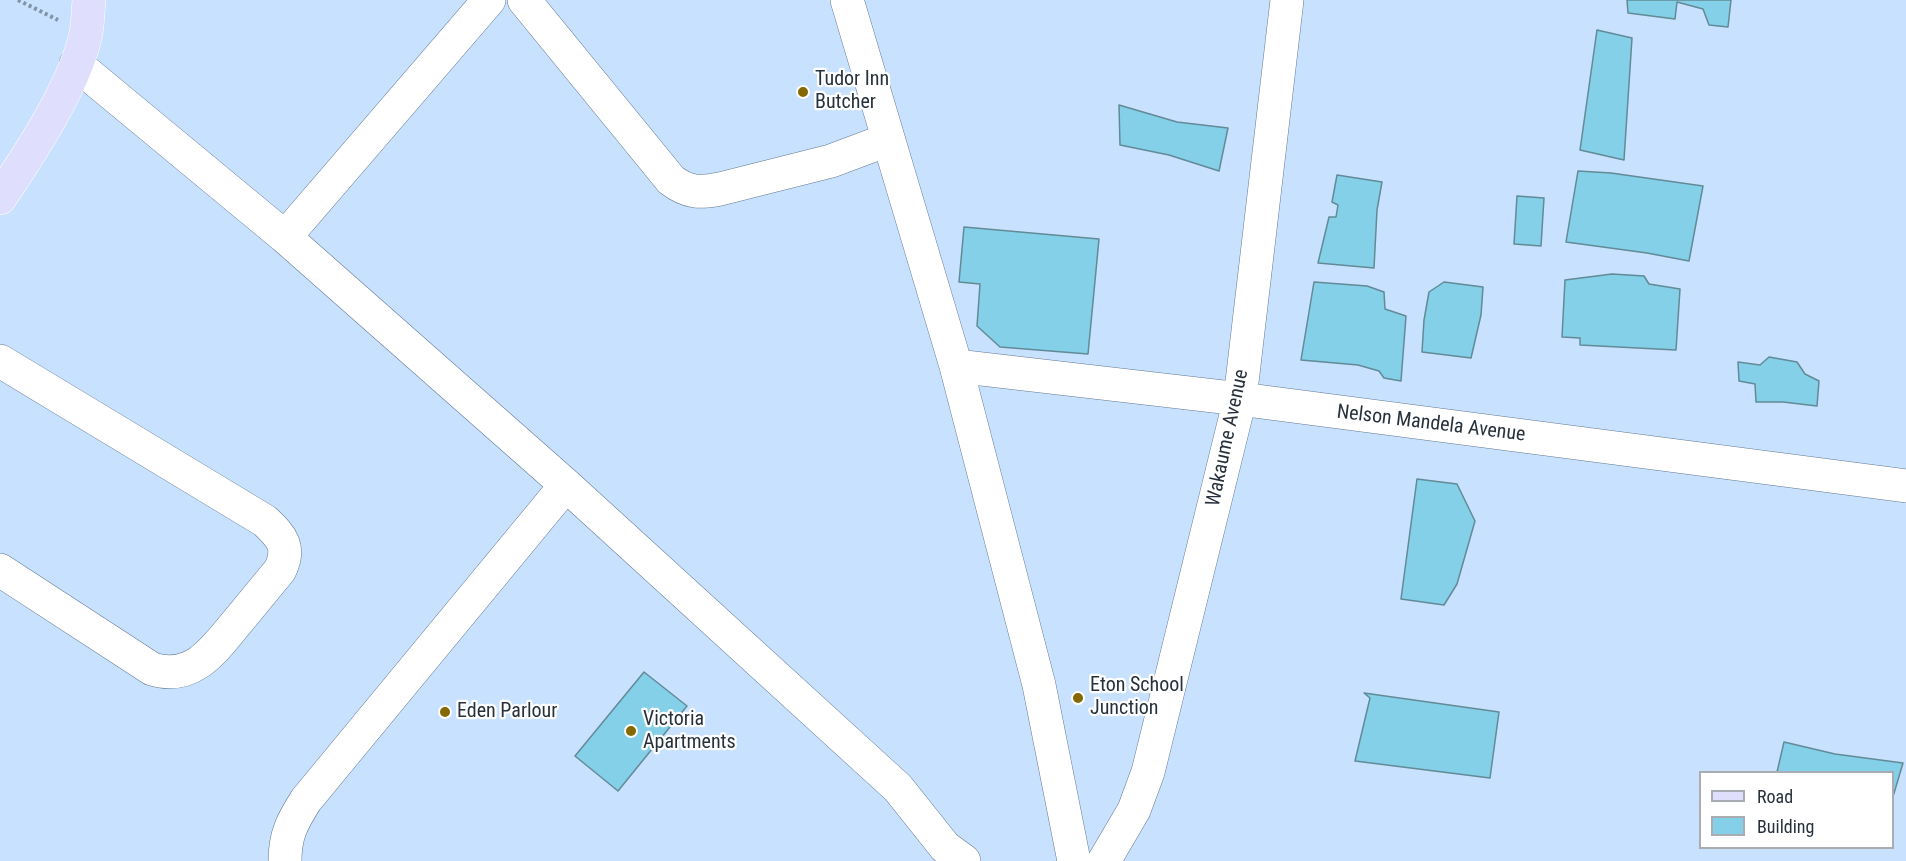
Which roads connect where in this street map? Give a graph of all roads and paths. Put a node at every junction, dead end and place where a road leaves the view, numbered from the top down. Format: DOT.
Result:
graph roads {
  1 [pos="18,0"];
  2 [pos="89,0"];
  3 [pos="489,0"];
  4 [pos="524,0"];
  5 [pos="847,0"];
  6 [pos="1287,0"];
  7 [pos="86,33"];
  8 [pos="76,64"];
  9 [pos="887,140"];
  10 [pos="0,198"];
  11 [pos="285,237"];
  12 [pos="0,361"];
  13 [pos="956,366"];
  14 [pos="1240,399"];
  15 [pos="566,485"];
  16 [pos="1906,486"];
  17 [pos="0,570"];
  18 [pos="952,856"];
  19 [pos="285,861"];
  20 [pos="1047,861"];
  21 [pos="1062,861"];
  22 [pos="1074,861"];
  23 [pos="1104,861"];
  1 -- 7 [label="path"];
  2 -- 7 [label="main road"];
  3 -- 11 [label="street"];
  4 -- 9 [label="street"];
  5 -- 9 [label="street"];
  6 -- 14 [label="street, Wakaume Avenue"];
  7 -- 8 [label="main road"];
  8 -- 10 [label="main road"];
  8 -- 11 [label="street"];
  9 -- 13 [label="street"];
  11 -- 15 [label="street"];
  12 -- 17 [label="street"];
  13 -- 14 [label="street, Nelson Mandela Avenue"];
  13 -- 22 [label="street"];
  14 -- 16 [label="street, Nelson Mandela Avenue"];
  14 -- 23 [label="street, Wakaume Avenue"];
  15 -- 18 [label="street"];
  15 -- 19 [label="street"];
  20 -- 21 [label="street"];
}
